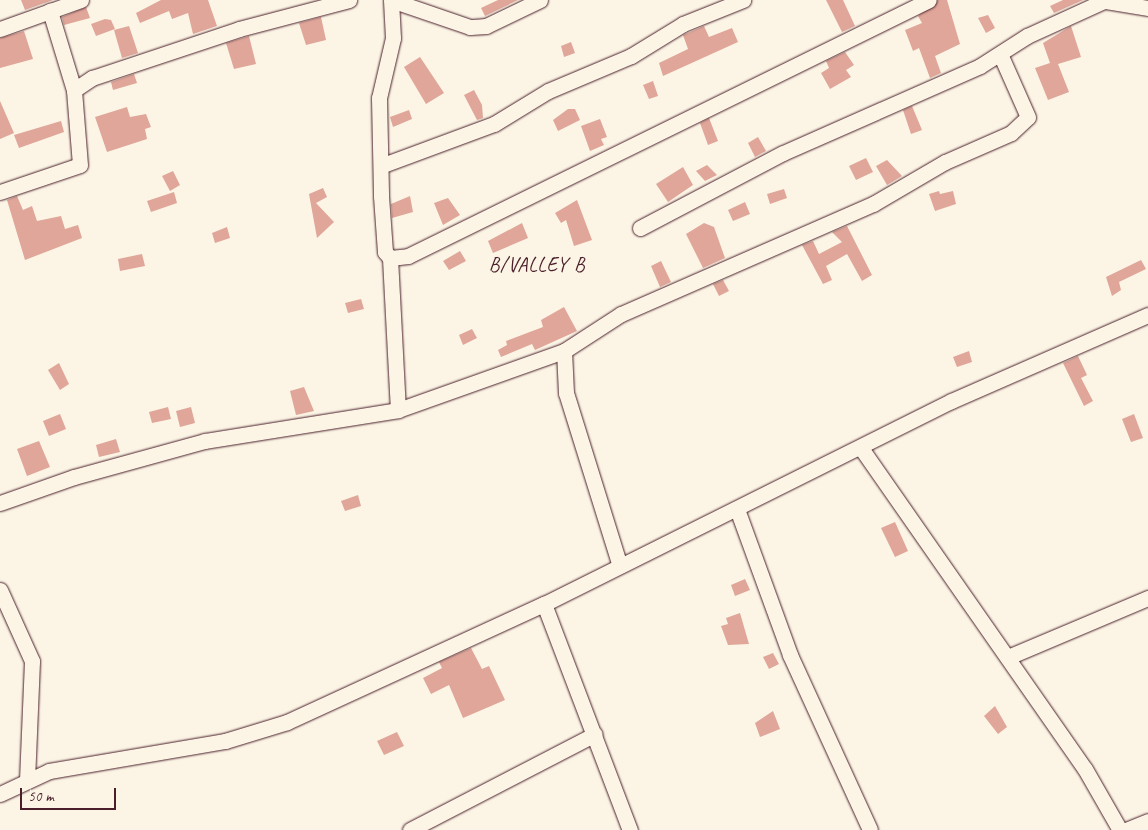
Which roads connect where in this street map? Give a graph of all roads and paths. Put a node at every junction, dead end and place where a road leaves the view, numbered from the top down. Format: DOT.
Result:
graph roads {
  1 [pos="81,0"];
  2 [pos="349,0"];
  3 [pos="540,0"];
  4 [pos="743,0"];
  5 [pos="928,0"];
  6 [pos="1106,0"];
  7 [pos="1148,8"];
  8 [pos="50,11"];
  9 [pos="0,29"];
  10 [pos="1001,56"];
  11 [pos="74,90"];
  12 [pos="384,165"];
  13 [pos="0,192"];
  14 [pos="640,228"];
  15 [pos="390,258"];
  16 [pos="1148,315"];
  17 [pos="564,351"];
  18 [pos="398,410"];
  19 [pos="861,448"];
  20 [pos="0,503"];
  21 [pos="737,509"];
  22 [pos="619,563"];
  23 [pos="0,590"];
  24 [pos="1148,598"];
  25 [pos="544,604"];
  26 [pos="1008,656"];
  27 [pos="595,734"];
  28 [pos="27,778"];
  29 [pos="0,794"];
  30 [pos="1148,821"];
  31 [pos="410,830"];
  32 [pos="630,830"];
  33 [pos="870,830"];
  34 [pos="1120,830"];
  35 [pos="1126,830"];
  1 -- 8 [label="street"];
  2 -- 11 [label="street"];
  3 -- 12 [label="street"];
  4 -- 12 [label="street"];
  5 -- 15 [label="street"];
  6 -- 7 [label="street"];
  6 -- 10 [label="street"];
  8 -- 9 [label="street"];
  8 -- 11 [label="street"];
  10 -- 14 [label="street"];
  10 -- 17 [label="street"];
  11 -- 13 [label="street"];
  12 -- 15 [label="street"];
  15 -- 18 [label="street"];
  16 -- 19 [label="street"];
  17 -- 18 [label="street"];
  17 -- 22 [label="street"];
  18 -- 20 [label="street"];
  19 -- 21 [label="street"];
  19 -- 26 [label="street"];
  21 -- 22 [label="street"];
  21 -- 33 [label="street"];
  22 -- 25 [label="street"];
  23 -- 28 [label="street"];
  24 -- 26 [label="street"];
  25 -- 27 [label="street"];
  25 -- 28 [label="street"];
  26 -- 34 [label="street"];
  27 -- 31 [label="street"];
  27 -- 32 [label="street"];
  28 -- 29 [label="street"];
  30 -- 35 [label="street"];
}
